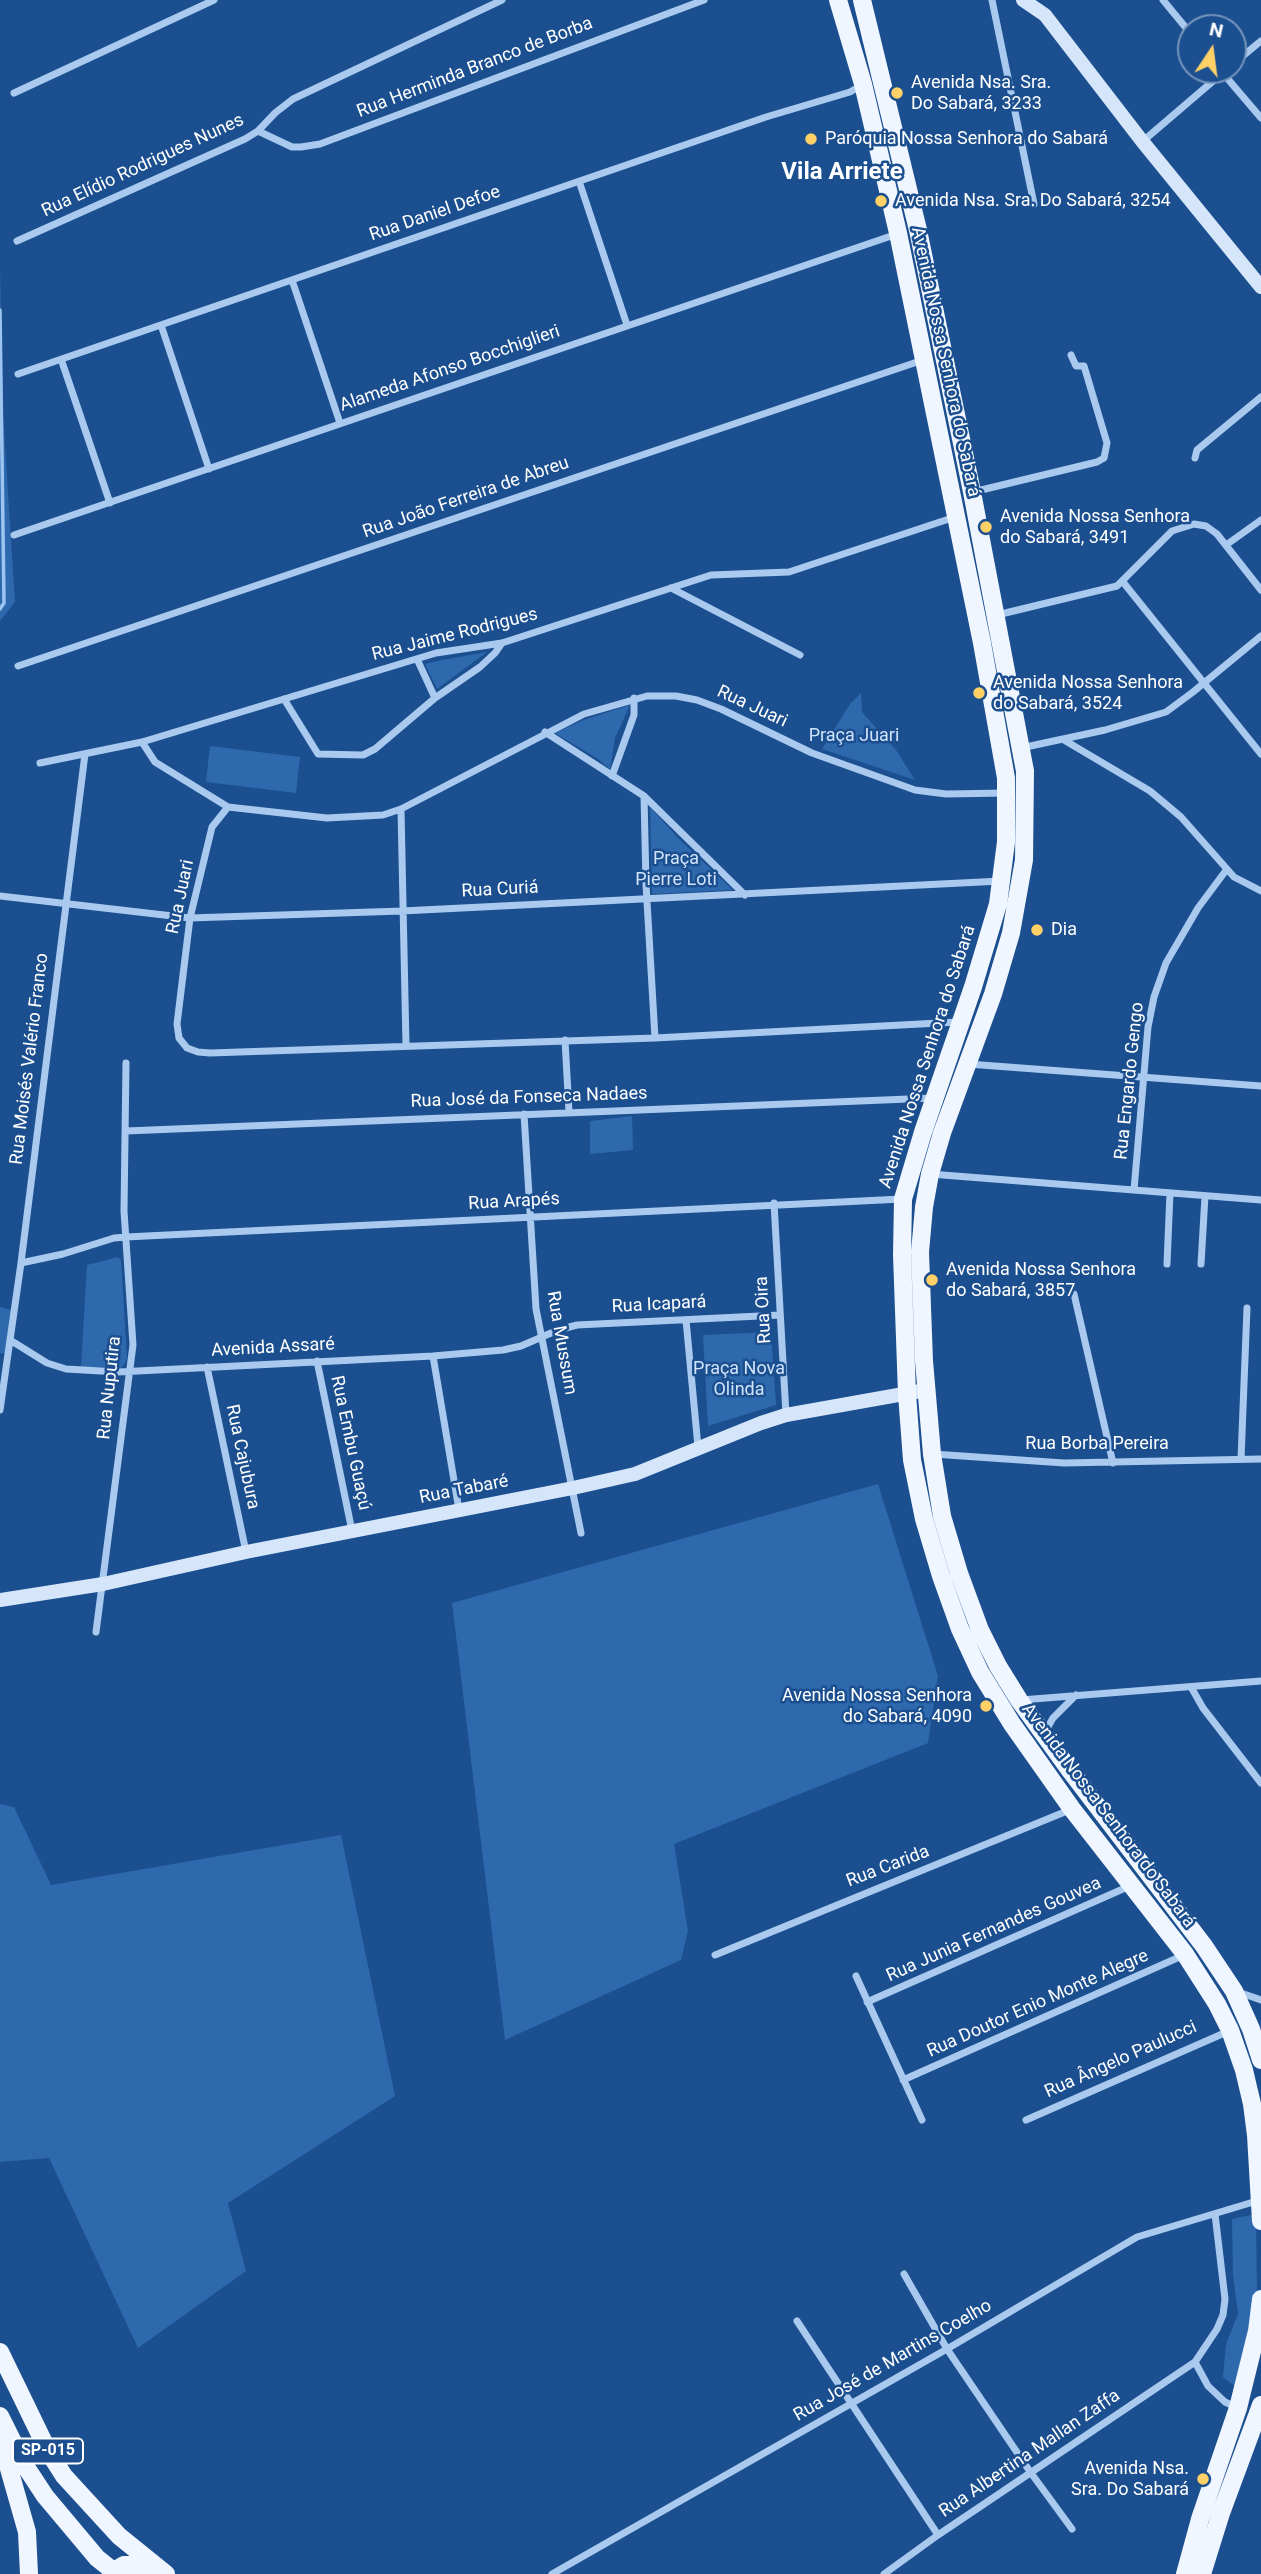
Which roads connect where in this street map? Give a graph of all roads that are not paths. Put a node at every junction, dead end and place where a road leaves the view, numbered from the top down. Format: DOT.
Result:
graph roads {
  1 [pos="214,0"];
  2 [pos="502,0"];
  3 [pos="704,0"];
  4 [pos="838,0"];
  5 [pos="862,0"];
  6 [pos="992,0"];
  7 [pos="1023,0"];
  8 [pos="1163,0"];
  9 [pos="1177,17"];
  10 [pos="1261,41"];
  11 [pos="1247,52"];
  12 [pos="863,84"];
  13 [pos="1208,84"];
  14 [pos="1234,84"];
  15 [pos="14,93"];
  16 [pos="1261,118"];
  17 [pos="258,131"];
  18 [pos="1142,142"];
  19 [pos="579,181"];
  20 [pos="1034,204"];
  21 [pos="898,233"];
  22 [pos="17,241"];
  23 [pos="292,280"];
  24 [pos="1261,287"];
  25 [pos="932,299"];
  26 [pos="912,302"];
  27 [pos="161,325"];
  28 [pos="627,325"];
  29 [pos="1071,355"];
  30 [pos="61,359"];
  31 [pos="924,360"];
  32 [pos="18,374"];
  33 [pos="1261,397"];
  34 [pos="340,423"];
  35 [pos="1195,458"];
  36 [pos="209,469"];
  37 [pos="972,492"];
  38 [pos="110,503"];
  39 [pos="956,516"];
  40 [pos="1261,520"];
  41 [pos="14,535"];
  42 [pos="1226,545"];
  43 [pos="1123,582"];
  44 [pos="671,588"];
  45 [pos="1261,590"];
  46 [pos="996,615"];
  47 [pos="1261,636"];
  48 [pos="502,643"];
  49 [pos="800,655"];
  50 [pos="417,659"];
  51 [pos="1006,664"];
  52 [pos="18,666"];
  53 [pos="986,668"];
  54 [pos="1203,684"];
  55 [pos="435,698"];
  56 [pos="634,698"];
  57 [pos="285,699"];
  58 [pos="545,732"];
  59 [pos="1064,740"];
  60 [pos="142,742"];
  61 [pos="1021,748"];
  62 [pos="85,754"];
  63 [pos="1261,754"];
  64 [pos="40,763"];
  65 [pos="612,776"];
  66 [pos="1006,793"];
  67 [pos="644,796"];
  68 [pos="228,807"];
  69 [pos="401,809"];
  70 [pos="1227,869"];
  71 [pos="1002,881"];
  72 [pos="1261,891"];
  73 [pos="744,895"];
  74 [pos="0,896"];
  75 [pos="647,899"];
  76 [pos="65,904"];
  77 [pos="402,911"];
  78 [pos="190,918"];
  79 [pos="959,1023"];
  80 [pos="655,1038"];
  81 [pos="565,1040"];
  82 [pos="406,1046"];
  83 [pos="126,1063"];
  84 [pos="967,1064"];
  85 [pos="1144,1077"];
  86 [pos="1261,1086"];
  87 [pos="933,1098"];
  88 [pos="569,1112"];
  89 [pos="524,1114"];
  90 [pos="126,1131"];
  91 [pos="930,1174"];
  92 [pos="1135,1190"];
  93 [pos="1170,1193"];
  94 [pos="1205,1196"];
  95 [pos="903,1199"];
  96 [pos="1261,1200"];
  97 [pos="774,1203"];
  98 [pos="532,1217"];
  99 [pos="126,1237"];
  100 [pos="22,1263"];
  101 [pos="1167,1264"];
  102 [pos="1200,1264"];
  103 [pos="1074,1294"];
  104 [pos="1247,1308"];
  105 [pos="780,1315"];
  106 [pos="686,1320"];
  107 [pos="543,1337"];
  108 [pos="10,1340"];
  109 [pos="433,1356"];
  110 [pos="317,1361"];
  111 [pos="207,1367"];
  112 [pos="131,1371"];
  113 [pos="926,1390"];
  114 [pos="907,1394"];
  115 [pos="0,1409"];
  116 [pos="786,1416"];
  117 [pos="698,1447"];
  118 [pos="932,1454"];
  119 [pos="1241,1459"];
  120 [pos="1261,1459"];
  121 [pos="1113,1463"];
  122 [pos="573,1488"];
  123 [pos="459,1511"];
  124 [pos="352,1531"];
  125 [pos="581,1533"];
  126 [pos="246,1552"];
  127 [pos="103,1584"];
  128 [pos="0,1600"];
  129 [pos="96,1632"];
  130 [pos="1261,1681"];
  131 [pos="1191,1687"];
  132 [pos="1076,1695"];
  133 [pos="1019,1700"];
  134 [pos="1045,1733"];
  135 [pos="1261,1783"];
  136 [pos="1072,1809"];
  137 [pos="1132,1885"];
  138 [pos="1185,1954"];
  139 [pos="715,1955"];
  140 [pos="856,1976"];
  141 [pos="1234,1991"];
  142 [pos="1261,2000"];
  143 [pos="867,2002"];
  144 [pos="1230,2030"];
  145 [pos="1261,2060"];
  146 [pos="903,2080"];
  147 [pos="922,2120"];
  148 [pos="1026,2120"];
  149 [pos="1261,2200"];
  150 [pos="1215,2214"];
  151 [pos="1261,2221"];
  152 [pos="904,2274"];
  153 [pos="1261,2299"];
  154 [pos="797,2321"];
  155 [pos="947,2349"];
  156 [pos="0,2352"];
  157 [pos="1195,2362"];
  158 [pos="851,2404"];
  159 [pos="1261,2405"];
  160 [pos="1238,2408"];
  161 [pos="0,2416"];
  162 [pos="0,2437"];
  163 [pos="1031,2473"];
  164 [pos="1072,2529"];
  165 [pos="938,2535"];
  166 [pos="114,2573"];
  167 [pos="29,2574"];
  168 [pos="164,2574"];
  169 [pos="552,2574"];
  170 [pos="884,2574"];
  171 [pos="1185,2574"];
  172 [pos="1202,2574"];
  1 -- 15 [label="street"];
  2 -- 17 [label="street, Rua Elídio Rodrigues Nunes"];
  3 -- 17 [label="street, Rua Herminda Branco de Borba"];
  4 -- 12 [label="main road, Avenida Nossa Senhora do Sabará"];
  5 -- 25 [label="main road, Avenida Nossa Senhora do Sabará"];
  6 -- 20 [label="street"];
  7 -- 18 [label="street"];
  8 -- 9 [label="street"];
  10 -- 11 [label="street"];
  12 -- 19 [label="street, Rua Daniel Defoe"];
  12 -- 21 [label="main road, Avenida Nossa Senhora do Sabará"];
  13 -- 18 [label="street"];
  14 -- 16 [label="street"];
  17 -- 22 [label="street, Rua Elídio Rodrigues Nunes"];
  18 -- 24 [label="street"];
  19 -- 23 [label="street, Rua Daniel Defoe"];
  19 -- 28 [label="street"];
  21 -- 26 [label="main road, Avenida Nossa Senhora do Sabará"];
  21 -- 28 [label="street, Alameda Afonso Bocchiglieri"];
  23 -- 27 [label="street, Rua Daniel Defoe"];
  23 -- 34 [label="street"];
  25 -- 26 [label="main road"];
  25 -- 37 [label="main road, Avenida Nossa Senhora do Sabará"];
  26 -- 31 [label="main road, Avenida Nossa Senhora do Sabará"];
  27 -- 30 [label="street, Rua Daniel Defoe"];
  27 -- 36 [label="street"];
  28 -- 34 [label="street, Alameda Afonso Bocchiglieri"];
  29 -- 37 [label="street"];
  30 -- 32 [label="street, Rua Daniel Defoe"];
  30 -- 38 [label="street"];
  31 -- 39 [label="main road, Avenida Nossa Senhora do Sabará"];
  31 -- 52 [label="street, Rua João Ferreira de Abreu"];
  33 -- 35 [label="street"];
  34 -- 36 [label="street, Alameda Afonso Bocchiglieri"];
  36 -- 38 [label="street, Alameda Afonso Bocchiglieri"];
  37 -- 46 [label="main road, Avenida Nossa Senhora do Sabará"];
  38 -- 41 [label="street, Alameda Afonso Bocchiglieri"];
  39 -- 44 [label="street, Rua Jaime Rodrigues"];
  39 -- 53 [label="main road, Avenida Nossa Senhora do Sabará"];
  40 -- 42 [label="street"];
  42 -- 43 [label="street"];
  42 -- 45 [label="street"];
  43 -- 46 [label="street"];
  43 -- 54 [label="street"];
  44 -- 48 [label="street, Rua Jaime Rodrigues"];
  44 -- 49 [label="street"];
  46 -- 51 [label="main road, Avenida Nossa Senhora do Sabará"];
  47 -- 54 [label="street"];
  48 -- 50 [label="street, Rua Jaime Rodrigues"];
  48 -- 55 [label="street"];
  50 -- 55 [label="street"];
  50 -- 57 [label="street, Rua Jaime Rodrigues"];
  51 -- 53 [label="main road"];
  51 -- 61 [label="main road, Avenida Nossa Senhora do Sabará"];
  53 -- 66 [label="main road, Avenida Nossa Senhora do Sabará"];
  54 -- 59 [label="street"];
  54 -- 63 [label="street"];
  55 -- 57 [label="street"];
  56 -- 58 [label="street, Rua Juari"];
  56 -- 65 [label="street"];
  56 -- 66 [label="street, Rua Juari"];
  57 -- 60 [label="street, Rua Jaime Rodrigues"];
  58 -- 65 [label="street"];
  58 -- 69 [label="street, Rua Juari"];
  59 -- 61 [label="street"];
  59 -- 70 [label="street"];
  60 -- 62 [label="street, Rua Jaime Rodrigues"];
  60 -- 68 [label="street"];
  61 -- 84 [label="main road, Avenida Nossa Senhora do Sabará"];
  62 -- 64 [label="street, Rua Jaime Rodrigues"];
  62 -- 76 [label="street, Rua Moisés Valério Franco"];
  65 -- 67 [label="street"];
  66 -- 71 [label="main road, Avenida Nossa Senhora do Sabará"];
  67 -- 73 [label="street"];
  67 -- 75 [label="street"];
  68 -- 69 [label="street, Rua Juari"];
  68 -- 78 [label="street, Rua Juari"];
  69 -- 77 [label="street"];
  70 -- 72 [label="street"];
  70 -- 85 [label="street, Rua Engardo Gengo"];
  71 -- 73 [label="street, Rua Curiá"];
  71 -- 79 [label="main road, Avenida Nossa Senhora do Sabará"];
  73 -- 75 [label="street, Rua Curiá"];
  74 -- 76 [label="street, Rua Curiá"];
  75 -- 77 [label="street, Rua Curiá"];
  75 -- 80 [label="street"];
  76 -- 78 [label="street, Rua Curiá"];
  76 -- 100 [label="street, Rua Moisés Valério Franco"];
  77 -- 78 [label="street, Rua Curiá"];
  77 -- 82 [label="street"];
  78 -- 82 [label="street, Rua Juari"];
  79 -- 80 [label="street, Rua Juari"];
  79 -- 87 [label="main road, Avenida Nossa Senhora do Sabará"];
  80 -- 81 [label="street, Rua Juari"];
  81 -- 82 [label="street, Rua Juari"];
  81 -- 88 [label="street"];
  83 -- 90 [label="street, Rua Nuputira"];
  84 -- 85 [label="street"];
  84 -- 91 [label="main road, Avenida Nossa Senhora do Sabará"];
  85 -- 86 [label="street"];
  85 -- 92 [label="street, Rua Engardo Gengo"];
  87 -- 88 [label="street, Rua José da Fonseca Nadaes"];
  87 -- 95 [label="main road, Avenida Nossa Senhora do Sabará"];
  88 -- 89 [label="street, Rua José da Fonseca Nadaes"];
  89 -- 90 [label="street, Rua José da Fonseca Nadaes"];
  89 -- 98 [label="street, Rua Mussum"];
  90 -- 99 [label="street, Rua Nuputira"];
  91 -- 92 [label="street"];
  91 -- 113 [label="main road, Avenida Nossa Senhora do Sabará"];
  92 -- 93 [label="street"];
  93 -- 94 [label="street"];
  93 -- 101 [label="street"];
  94 -- 96 [label="street"];
  94 -- 102 [label="street"];
  95 -- 97 [label="street, Rua Arapés"];
  95 -- 114 [label="main road, Avenida Nossa Senhora do Sabará"];
  97 -- 98 [label="street, Rua Arapés"];
  97 -- 105 [label="street, Rua Oira"];
  98 -- 99 [label="street, Rua Arapés"];
  98 -- 107 [label="street, Rua Mussum"];
  99 -- 100 [label="street, Rua Arapés"];
  99 -- 112 [label="street, Rua Nuputira"];
  100 -- 108 [label="street, Rua Moisés Valério Franco"];
  103 -- 121 [label="street"];
  104 -- 119 [label="street"];
  105 -- 106 [label="street, Rua Icapará"];
  105 -- 116 [label="street, Rua Oira"];
  106 -- 107 [label="street, Rua Icapará"];
  106 -- 117 [label="street"];
  107 -- 109 [label="street, Avenida Assaré"];
  107 -- 122 [label="street, Rua Mussum"];
  108 -- 112 [label="street, Avenida Assaré"];
  108 -- 115 [label="street, Rua Moisés Valério Franco"];
  109 -- 110 [label="street, Avenida Assaré"];
  109 -- 123 [label="street"];
  110 -- 111 [label="street, Avenida Assaré"];
  110 -- 124 [label="street, Rua Embu Guaçú"];
  111 -- 112 [label="street, Avenida Assaré"];
  111 -- 126 [label="street, Rua Cajubura"];
  112 -- 127 [label="street, Rua Nuputira"];
  113 -- 114 [label="street, Rua Tabaré"];
  113 -- 118 [label="main road, Avenida Nossa Senhora do Sabará"];
  114 -- 116 [label="street, Rua Tabaré"];
  114 -- 136 [label="main road, Avenida Nossa Senhora do Sabará"];
  116 -- 117 [label="street, Rua Tabaré"];
  117 -- 122 [label="street, Rua Tabaré"];
  118 -- 121 [label="street, Rua Borba Pereira"];
  118 -- 133 [label="main road, Avenida Nossa Senhora do Sabará"];
  119 -- 120 [label="street, Rua Borba Pereira"];
  119 -- 121 [label="street, Rua Borba Pereira"];
  122 -- 123 [label="street, Rua Tabaré"];
  122 -- 125 [label="street, Rua Mussum"];
  123 -- 124 [label="street, Rua Tabaré"];
  124 -- 126 [label="street, Rua Tabaré"];
  126 -- 127 [label="street, Rua Tabaré"];
  127 -- 128 [label="street, Rua Tabaré"];
  127 -- 129 [label="street, Rua Nuputira"];
  130 -- 131 [label="street"];
  131 -- 132 [label="street"];
  131 -- 135 [label="street"];
  132 -- 133 [label="street"];
  132 -- 134 [label="street"];
  133 -- 134 [label="main road, Avenida Nossa Senhora do Sabará"];
  134 -- 141 [label="main road, Avenida Nossa Senhora do Sabará"];
  136 -- 137 [label="main road, Avenida Nossa Senhora do Sabará"];
  136 -- 139 [label="street, Rua Carida"];
  137 -- 138 [label="main road, Avenida Nossa Senhora do Sabará"];
  137 -- 143 [label="street, Rua Junia Fernandes Gouvea"];
  138 -- 144 [label="main road, Avenida Nossa Senhora do Sabará"];
  138 -- 146 [label="street, Rua Doutor Enio Monte Alegre"];
  140 -- 143 [label="street"];
  141 -- 142 [label="street"];
  141 -- 145 [label="main road, Avenida Nossa Senhora do Sabará"];
  143 -- 146 [label="street"];
  144 -- 148 [label="street, Rua Ângelo Paulucci"];
  144 -- 149 [label="main road, Avenida Nossa Senhora do Sabará"];
  146 -- 147 [label="street"];
  149 -- 150 [label="street, Rua José de Martins Coelho"];
  149 -- 151 [label="main road, Avenida Nossa Senhora do Sabará"];
  150 -- 155 [label="street, Rua José de Martins Coelho"];
  150 -- 157 [label="street"];
  152 -- 155 [label="street"];
  153 -- 160 [label="main road"];
  154 -- 158 [label="street"];
  155 -- 158 [label="street, Rua José de Martins Coelho"];
  155 -- 163 [label="street"];
  156 -- 168 [label="main road, SP-015"];
  157 -- 160 [label="street"];
  157 -- 163 [label="street, Rua Albertina Mallan Zaffa"];
  158 -- 165 [label="street"];
  158 -- 169 [label="street, Rua José de Martins Coelho"];
  159 -- 172 [label="main road"];
  160 -- 171 [label="main road"];
  161 -- 166 [label="main road, SP-015"];
  162 -- 167 [label="main road"];
  163 -- 164 [label="street"];
  163 -- 165 [label="street, Rua Albertina Mallan Zaffa"];
  165 -- 170 [label="street, Rua Albertina Mallan Zaffa"];
  166 -- 168 [label="main road"];
}
